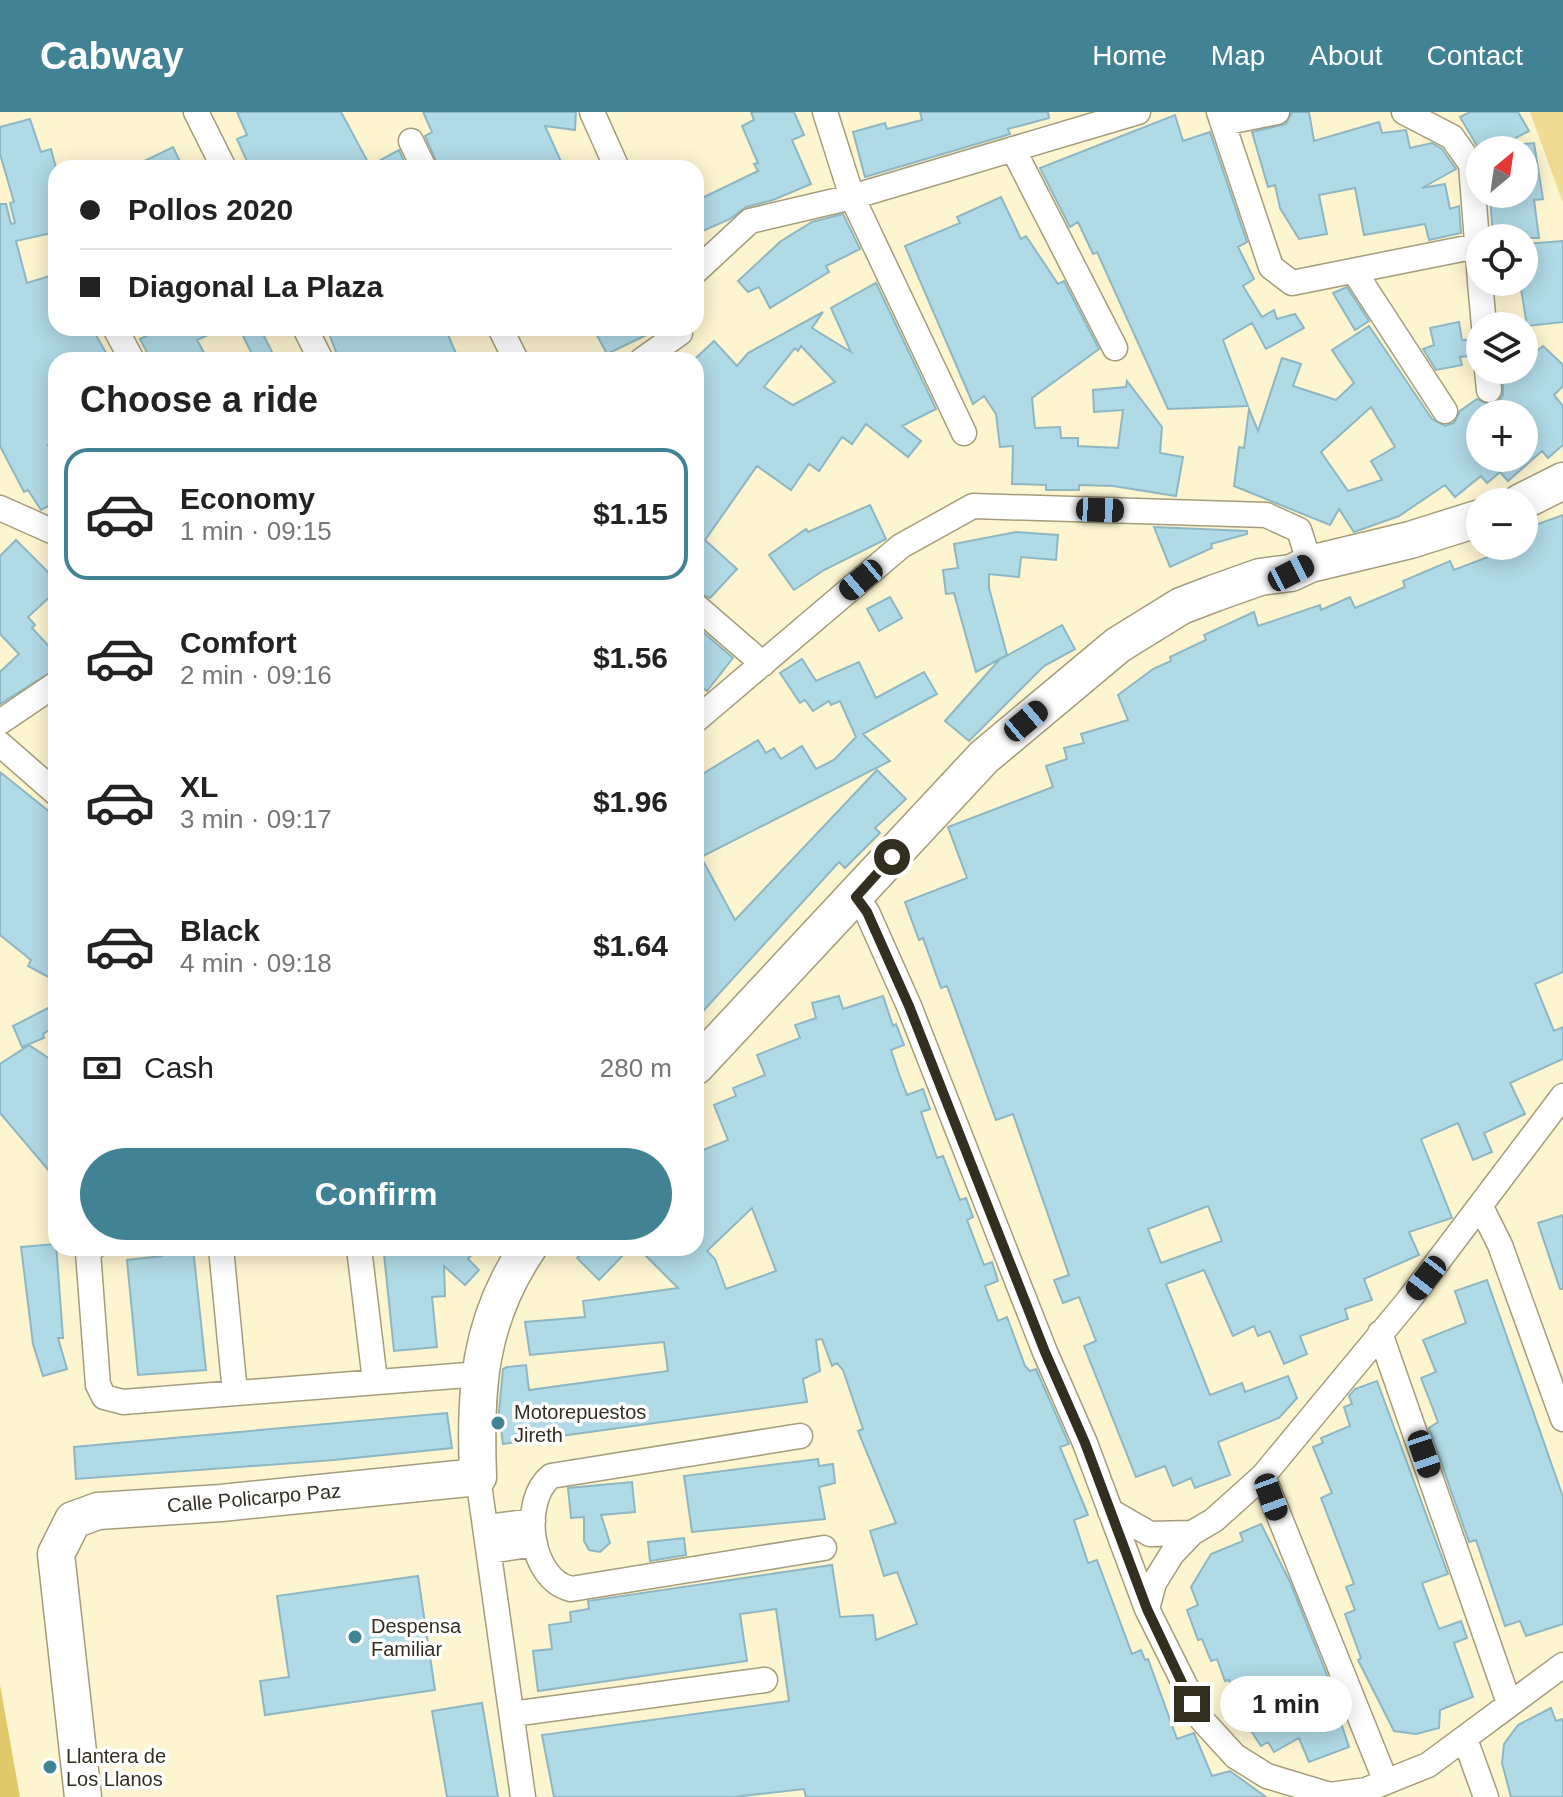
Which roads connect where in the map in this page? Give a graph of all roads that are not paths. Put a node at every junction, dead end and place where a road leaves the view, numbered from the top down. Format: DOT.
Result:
graph roads {
  1 [pos="196,112"];
  2 [pos="592,112"];
  3 [pos="825,112"];
  4 [pos="1138,112"];
  5 [pos="1277,112"];
  6 [pos="1404,112"];
  7 [pos="1221,118"];
  8 [pos="411,141"];
  9 [pos="1013,149"];
  10 [pos="220,160"];
  11 [pos="420,160"];
  12 [pos="613,160"];
  13 [pos="852,197"];
  14 [pos="1475,224"];
  15 [pos="1466,248"];
  16 [pos="704,264"];
  17 [pos="1354,271"];
  18 [pos="676,336"];
  19 [pos="1115,348"];
  20 [pos="656,352"];
  21 [pos="1445,411"];
  22 [pos="964,433"];
  23 [pos="1563,481"];
  24 [pos="1538,494"];
  25 [pos="0,508"];
  26 [pos="1466,522"];
  27 [pos="48,529"];
  28 [pos="1310,564"];
  29 [pos="704,613"];
  30 [pos="763,664"];
  31 [pos="48,689"];
  32 [pos="704,713"];
  33 [pos="0,722"];
  34 [pos="0,744"];
  35 [pos="48,786"];
  36 [pos="856,897"];
  37 [pos="704,1058"];
  38 [pos="1563,1096"];
  39 [pos="1481,1207"];
  40 [pos="88,1256"];
  41 [pos="222,1256"];
  42 [pos="360,1256"];
  43 [pos="523,1256"];
  44 [pos="1380,1333"];
  45 [pos="480,1374"];
  46 [pos="375,1381"];
  47 [pos="235,1393"];
  48 [pos="1563,1419"];
  49 [pos="800,1436"];
  50 [pos="1263,1476"];
  51 [pos="478,1477"];
  52 [pos="1110,1511"];
  53 [pos="534,1533"];
  54 [pos="1192,1533"];
  55 [pos="488,1539"];
  56 [pos="824,1548"];
  57 [pos="1147,1609"];
  58 [pos="1563,1665"];
  59 [pos="765,1680"];
  60 [pos="1509,1703"];
  61 [pos="512,1714"];
  62 [pos="1465,1739"];
  63 [pos="1386,1782"];
  64 [pos="83,1797"];
  65 [pos="523,1797"];
  66 [pos="1486,1797"];
  1 -- 10 [label="street"];
  2 -- 12 [label="street"];
  3 -- 13 [label="street"];
  4 -- 9 [label="street"];
  5 -- 7 [label="street"];
  6 -- 14 [label="street"];
  7 -- 17 [label="street"];
  8 -- 11 [label="street"];
  9 -- 13 [label="street"];
  9 -- 19 [label="street"];
  13 -- 16 [label="street"];
  13 -- 22 [label="street"];
  15 -- 17 [label="street"];
  17 -- 21 [label="street"];
  18 -- 20 [label="street"];
  23 -- 24 [label="street"];
  25 -- 27 [label="street"];
  26 -- 28 [label="street"];
  28 -- 30 [label="street"];
  28 -- 36 [label="street"];
  29 -- 30 [label="street"];
  30 -- 32 [label="street"];
  31 -- 33 [label="street"];
  34 -- 35 [label="street"];
  36 -- 37 [label="street"];
  36 -- 52 [label="street"];
  38 -- 39 [label="street"];
  39 -- 44 [label="street"];
  39 -- 48 [label="street"];
  40 -- 47 [label="street"];
  41 -- 47 [label="street"];
  42 -- 46 [label="street"];
  43 -- 45 [label="street"];
  44 -- 50 [label="street"];
  44 -- 60 [label="street"];
  45 -- 46 [label="street"];
  45 -- 51 [label="street"];
  46 -- 47 [label="street"];
  49 -- 53 [label="street"];
  50 -- 54 [label="street"];
  50 -- 63 [label="street"];
  51 -- 55 [label="street"];
  51 -- 64 [label="street, Calle Policarpo Paz"];
  52 -- 54 [label="street"];
  52 -- 57 [label="street"];
  53 -- 55 [label="street"];
  53 -- 56 [label="street"];
  54 -- 57 [label="street"];
  55 -- 61 [label="street"];
  57 -- 63 [label="street"];
  58 -- 60 [label="street"];
  59 -- 61 [label="street"];
  60 -- 62 [label="street"];
  61 -- 65 [label="street"];
  62 -- 63 [label="street"];
  62 -- 66 [label="street"];
}
